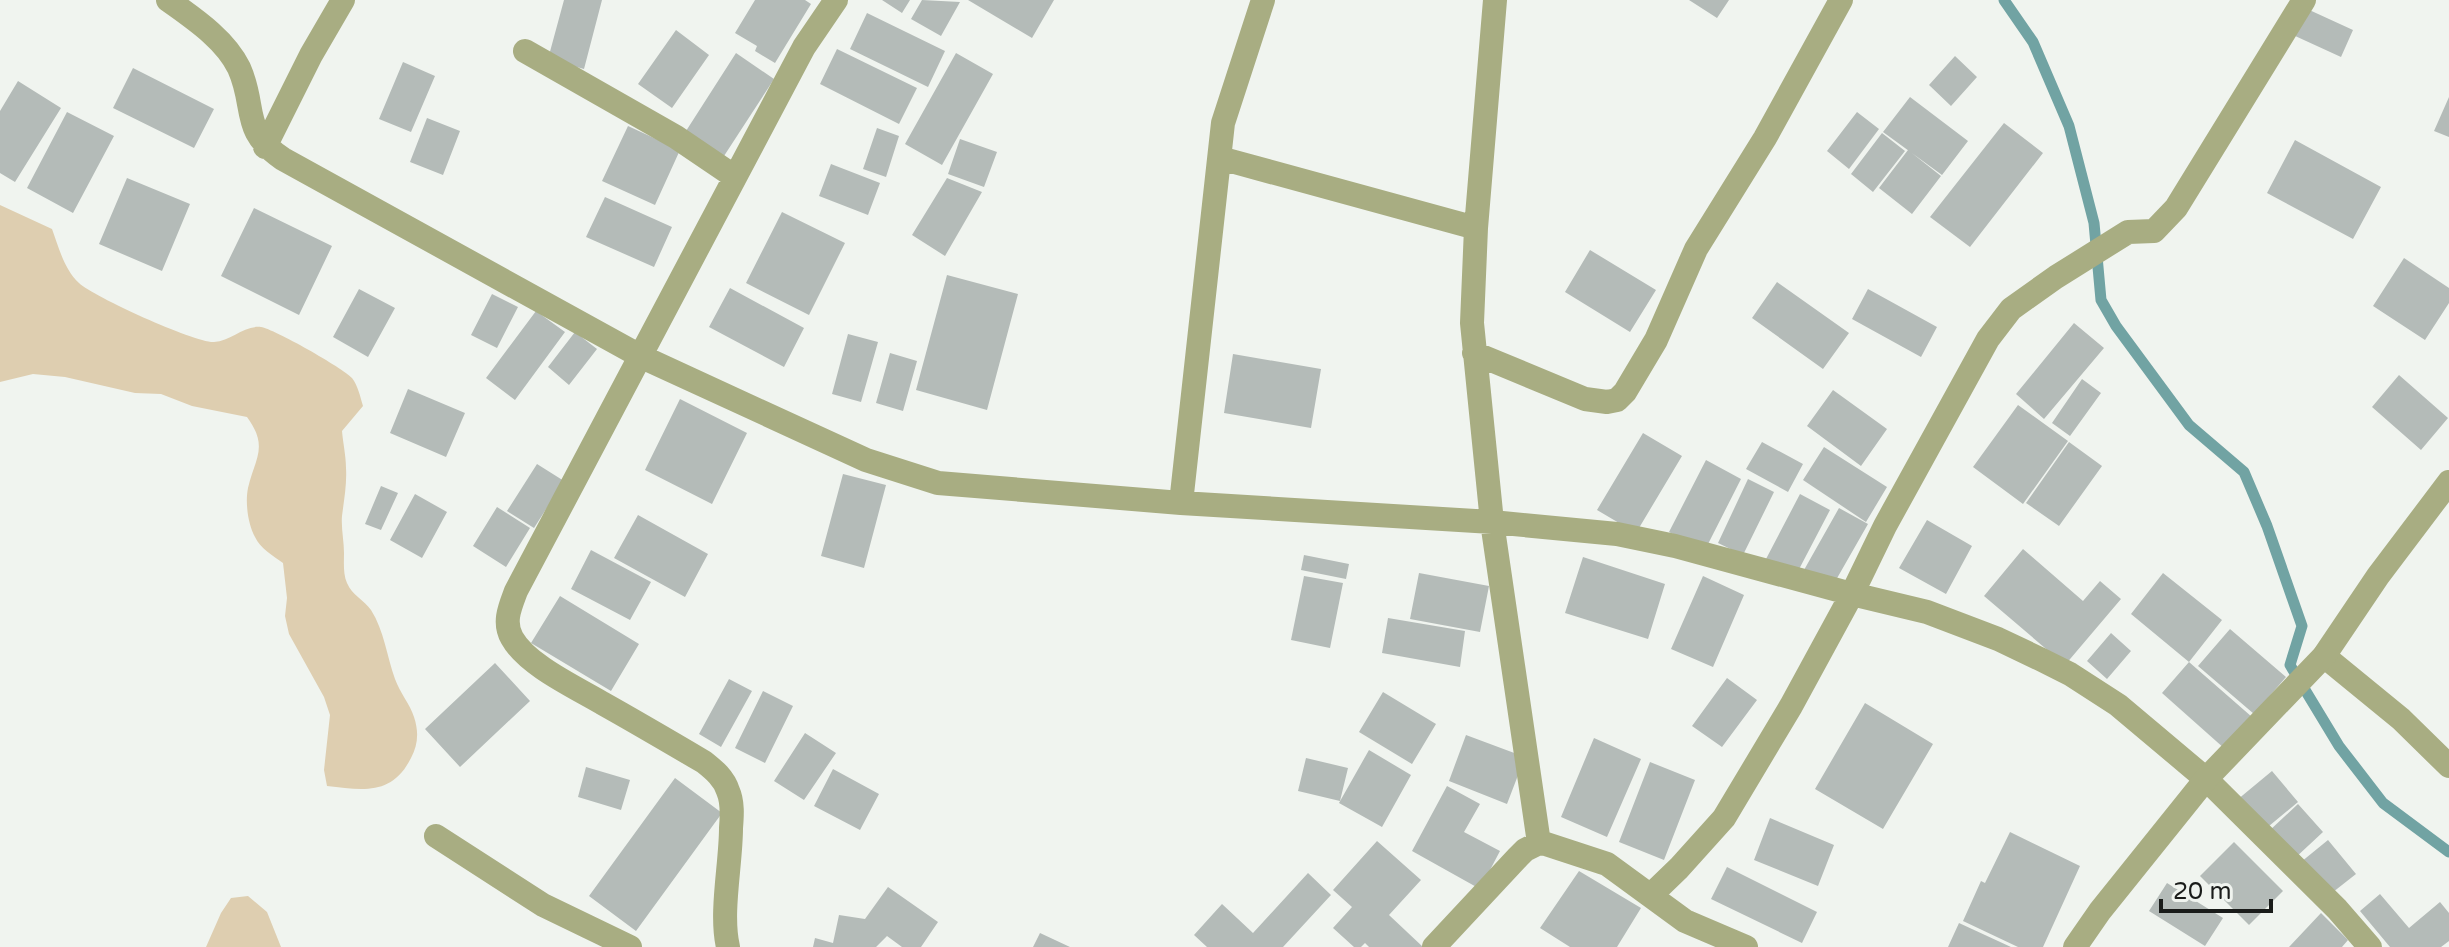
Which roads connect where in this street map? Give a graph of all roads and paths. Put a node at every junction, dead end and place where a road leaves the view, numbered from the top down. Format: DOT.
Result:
graph roads {
  1 [pos="168,0"];
  2 [pos="343,0"];
  3 [pos="836,0"];
  4 [pos="1263,0"];
  5 [pos="1495,0"];
  6 [pos="1841,0"];
  7 [pos="2304,0"];
  8 [pos="525,51"];
  9 [pos="265,147"];
  10 [pos="1220,158"];
  11 [pos="735,177"];
  12 [pos="1476,228"];
  13 [pos="1474,353"];
  14 [pos="642,357"];
  15 [pos="2449,482"];
  16 [pos="1181,503"];
  17 [pos="1492,522"];
  18 [pos="1852,594"];
  19 [pos="2324,656"];
  20 [pos="2449,766"];
  21 [pos="2206,779"];
  22 [pos="436,836"];
  23 [pos="1539,843"];
  24 [pos="1651,895"];
  25 [pos="630,947"];
  26 [pos="728,947"];
  27 [pos="1434,947"];
  28 [pos="1746,947"];
  29 [pos="2075,947"];
  30 [pos="2370,947"];
  1 -- 9 [label="street"];
  2 -- 9 [label="street"];
  3 -- 11 [label="street"];
  4 -- 10 [label="street"];
  5 -- 12 [label="street"];
  6 -- 13 [label="street"];
  7 -- 18 [label="street"];
  8 -- 11 [label="street"];
  9 -- 14 [label="street"];
  10 -- 12 [label="street"];
  10 -- 16 [label="street"];
  11 -- 14 [label="street"];
  12 -- 13 [label="street"];
  13 -- 17 [label="street"];
  14 -- 16 [label="street"];
  14 -- 26 [label="street"];
  15 -- 19 [label="street"];
  16 -- 17 [label="street"];
  17 -- 18 [label="street"];
  17 -- 23 [label="street"];
  18 -- 21 [label="street"];
  18 -- 24 [label="street"];
  19 -- 20 [label="street"];
  19 -- 21 [label="street"];
  21 -- 29 [label="street"];
  21 -- 30 [label="street"];
  22 -- 25 [label="street"];
  23 -- 24 [label="street"];
  23 -- 27 [label="street"];
  24 -- 28 [label="street"];
}
